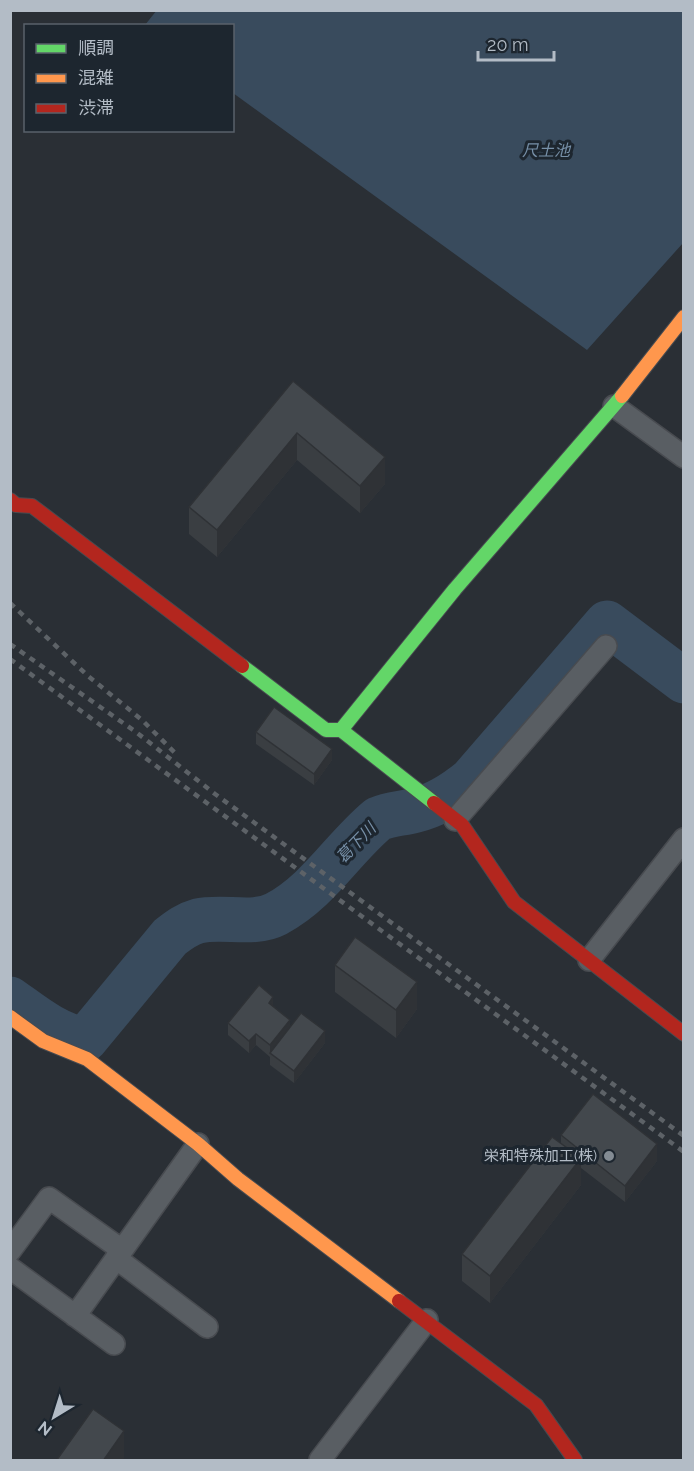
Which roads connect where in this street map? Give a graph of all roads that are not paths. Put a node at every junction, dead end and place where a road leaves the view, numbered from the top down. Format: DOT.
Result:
graph roads {
  1 [pos="684,317"];
  2 [pos="614,406"];
  3 [pos="684,457"];
  4 [pos="10,500"];
  5 [pos="606,646"];
  6 [pos="341,730"];
  7 [pos="455,820"];
  8 [pos="684,839"];
  9 [pos="589,960"];
  10 [pos="10,1017"];
  11 [pos="684,1034"];
  12 [pos="198,1143"];
  13 [pos="10,1251"];
  14 [pos="119,1254"];
  15 [pos="10,1268"];
  16 [pos="75,1316"];
  17 [pos="427,1320"];
  18 [pos="207,1327"];
  19 [pos="114,1344"];
  20 [pos="320,1461"];
  21 [pos="575,1461"];
  1 -- 2 [label="street"];
  2 -- 3 [label="street"];
  2 -- 6 [label="street"];
  4 -- 6 [label="street"];
  5 -- 7 [label="street"];
  6 -- 7 [label="street"];
  7 -- 9 [label="street"];
  8 -- 9 [label="street"];
  9 -- 11 [label="street"];
  10 -- 12 [label="street"];
  12 -- 14 [label="street"];
  12 -- 17 [label="street"];
  13 -- 14 [label="street"];
  14 -- 16 [label="street"];
  14 -- 18 [label="street"];
  15 -- 16 [label="street"];
  16 -- 19 [label="street"];
  17 -- 20 [label="street"];
  17 -- 21 [label="street"];
}
